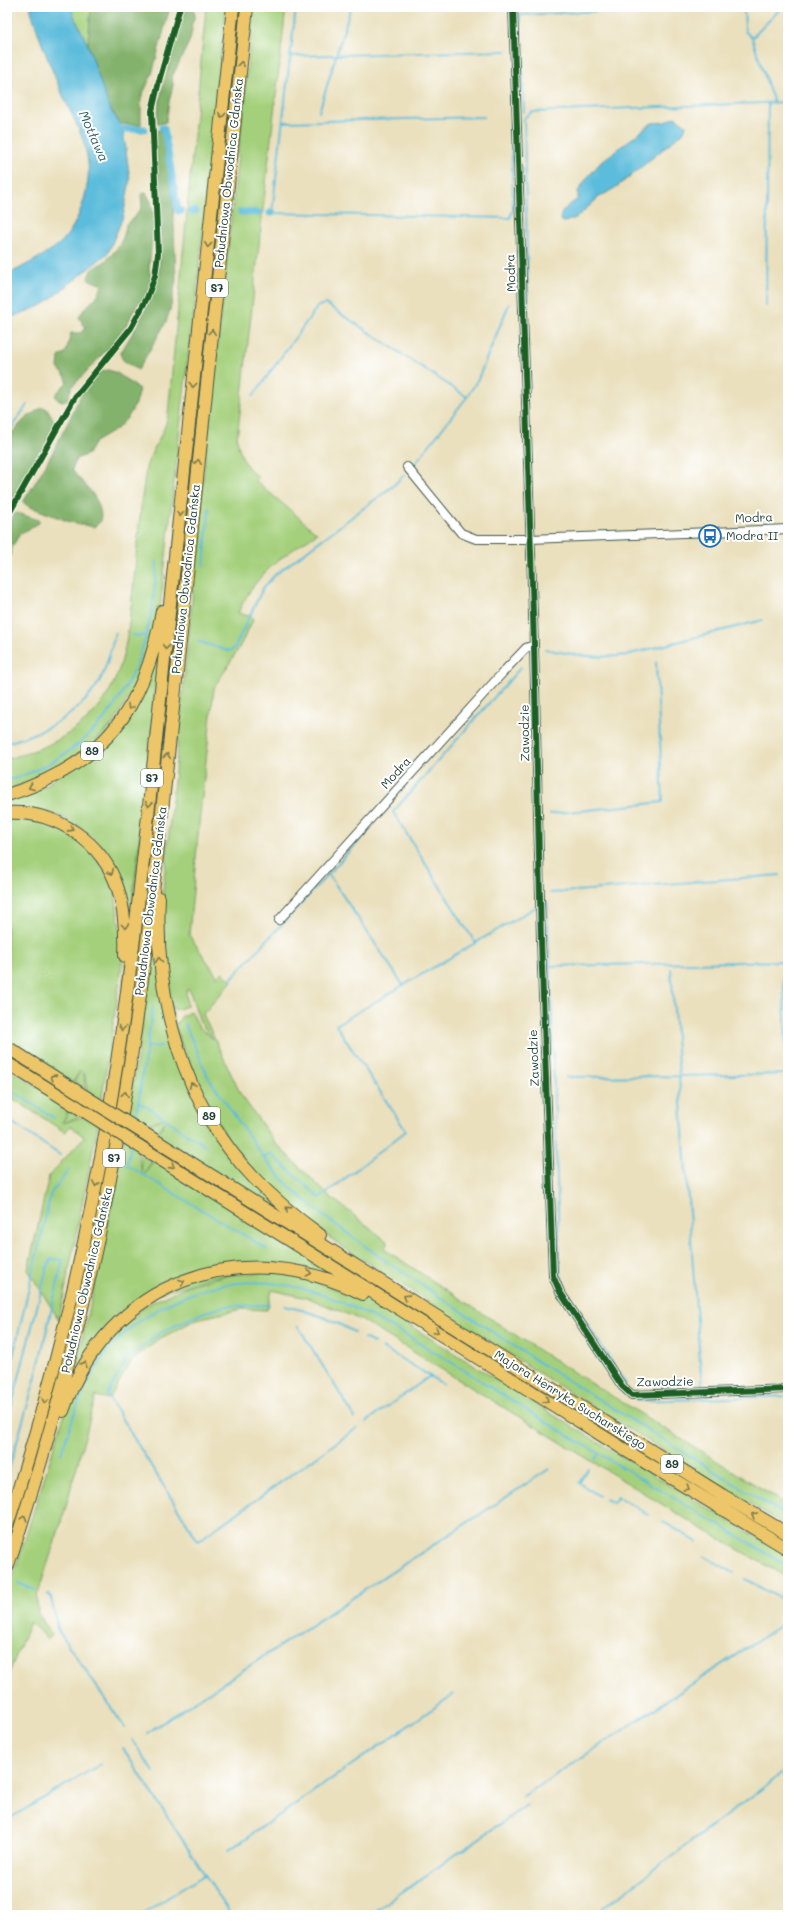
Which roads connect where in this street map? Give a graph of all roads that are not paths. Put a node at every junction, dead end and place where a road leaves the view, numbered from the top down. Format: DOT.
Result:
graph roads {
  1 [pos="233,7"];
  2 [pos="247,7"];
  3 [pos="514,7"];
  4 [pos="407,467"];
  5 [pos="788,529"];
  6 [pos="530,539"];
  7 [pos="174,566"];
  8 [pos="534,645"];
  9 [pos="7,795"];
  10 [pos="7,813"];
  11 [pos="159,837"];
  12 [pos="279,920"];
  13 [pos="128,989"];
  14 [pos="7,1048"];
  15 [pos="7,1063"];
  16 [pos="373,1277"];
  17 [pos="403,1310"];
  18 [pos="788,1389"];
  19 [pos="38,1473"];
  20 [pos="7,1526"];
  21 [pos="788,1534"];
  22 [pos="788,1549"];
  23 [pos="7,1568"];
  1 -- 7 [label="highway, Południowa Obwodnica Gdańska / S7, one-way"];
  11 -- 2 [label="highway, Południowa Obwodnica Gdańska / S7, one-way"];
  3 -- 6 [label="street, Modra"];
  4 -- 6 [label="street, Modra"];
  5 -- 6 [label="street, Modra"];
  6 -- 8 [label="street, Zawodzie"];
  7 -- 9 [label="highway, 89, one-way"];
  7 -- 13 [label="highway, Południowa Obwodnica Gdańska / S7, one-way"];
  8 -- 12 [label="street, Modra"];
  8 -- 18 [label="street, Zawodzie"];
  10 -- 13 [label="highway, one-way"];
  16 -- 11 [label="highway, 89, one-way"];
  19 -- 11 [label="highway, Południowa Obwodnica Gdańska / S7, one-way"];
  13 -- 20 [label="highway, Południowa Obwodnica Gdańska / S7, one-way"];
  16 -- 14 [label="highway, 89, one-way, bridge"];
  15 -- 17 [label="highway, 89, one-way, bridge"];
  21 -- 16 [label="highway, Majora Henryka Sucharskiego / 89, one-way"];
  19 -- 17 [label="highway, 89, one-way"];
  17 -- 22 [label="highway, Majora Henryka Sucharskiego / 89, one-way"];
  23 -- 19 [label="highway, Południowa Obwodnica Gdańska / S7, one-way"];
}
